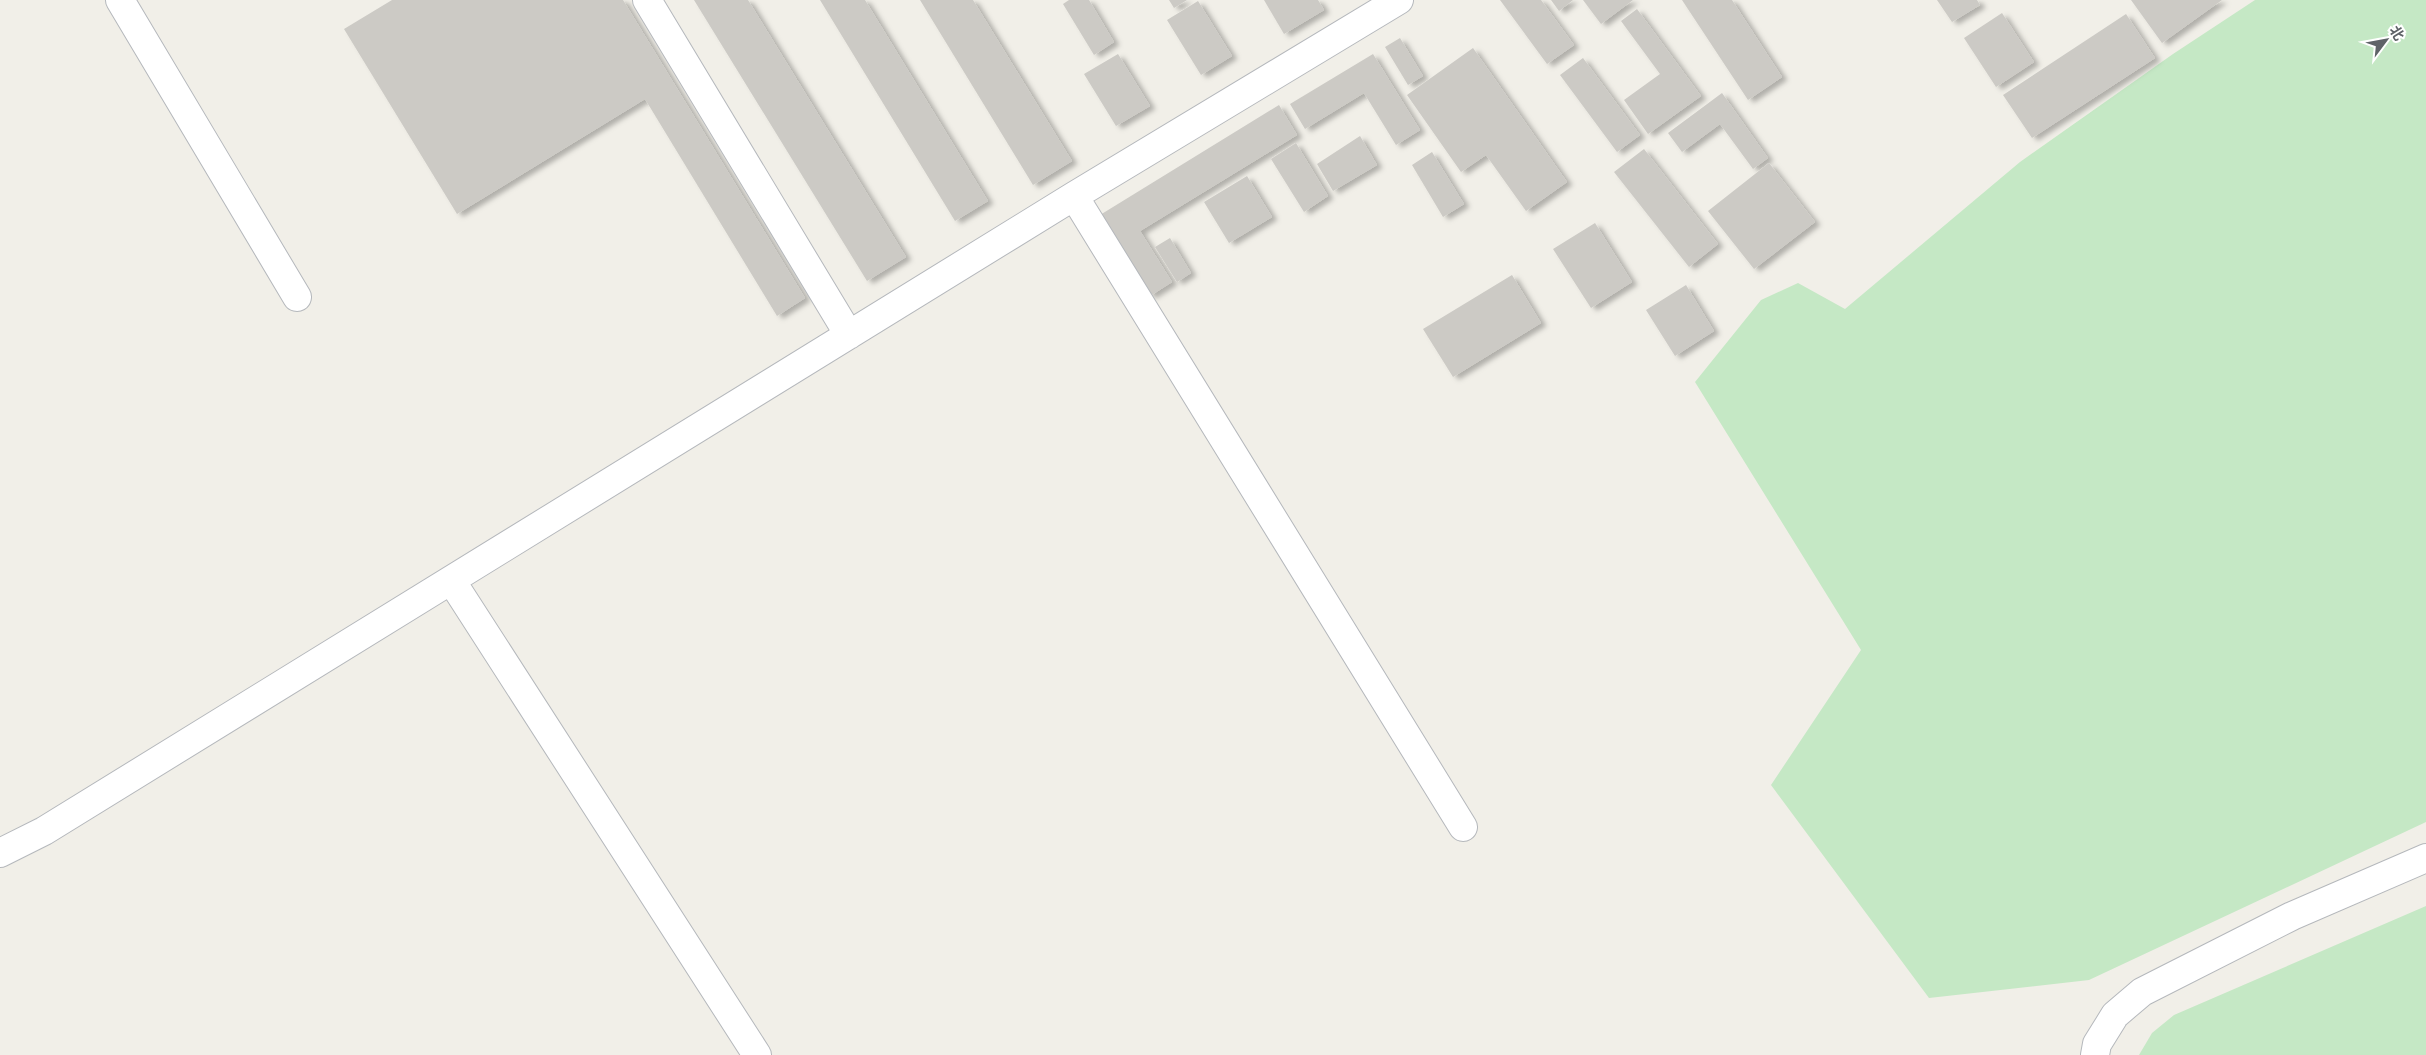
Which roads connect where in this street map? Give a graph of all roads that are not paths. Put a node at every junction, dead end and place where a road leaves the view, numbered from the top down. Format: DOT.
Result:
graph roads {
  1 [pos="120,0"];
  2 [pos="647,0"];
  3 [pos="1398,0"];
  4 [pos="1074,196"];
  5 [pos="297,297"];
  6 [pos="849,336"];
  7 [pos="451,580"];
  8 [pos="1463,827"];
  9 [pos="0,853"];
  10 [pos="2426,858"];
  11 [pos="757,1055"];
  12 [pos="2095,1055"];
  1 -- 5 [label="street"];
  2 -- 6 [label="street"];
  3 -- 4 [label="street"];
  4 -- 6 [label="street"];
  4 -- 8 [label="street"];
  6 -- 7 [label="street"];
  7 -- 9 [label="street"];
  7 -- 11 [label="street"];
  10 -- 12 [label="street"];
}
